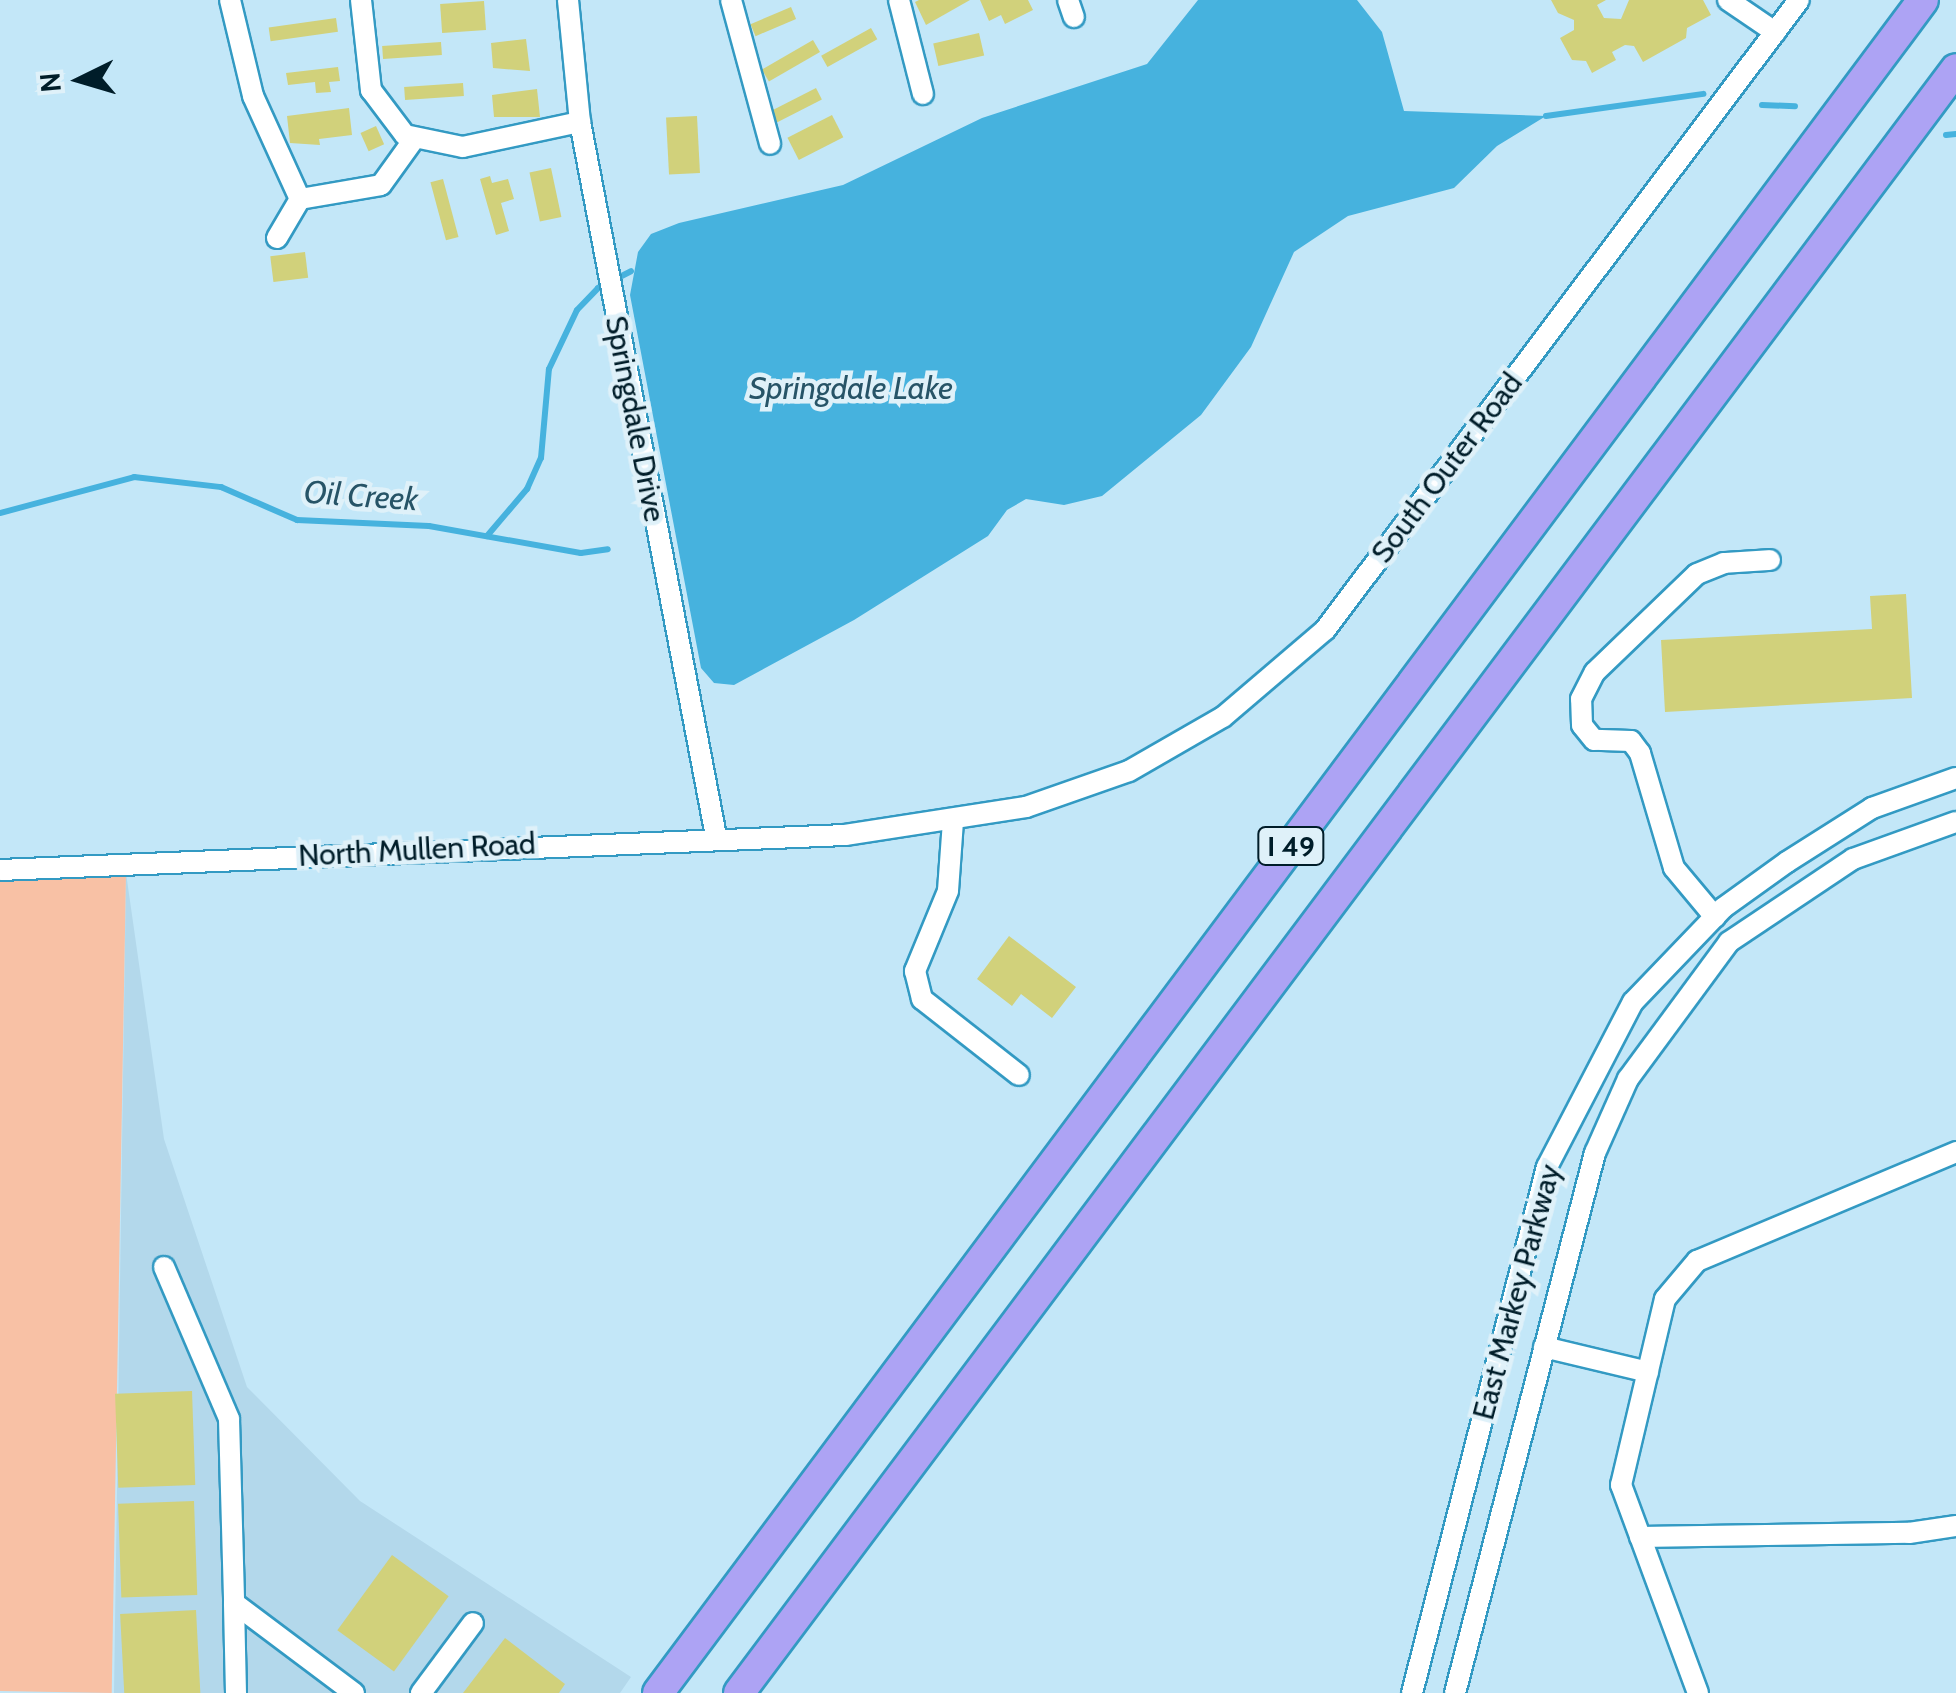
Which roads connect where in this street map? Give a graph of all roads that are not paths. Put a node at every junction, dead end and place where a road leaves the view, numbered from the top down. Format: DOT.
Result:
graph roads {
  1 [pos="230,0"];
  2 [pos="361,0"];
  3 [pos="568,0"];
  4 [pos="732,0"];
  5 [pos="899,0"];
  6 [pos="1728,0"];
  7 [pos="1799,0"];
  8 [pos="1923,0"];
  9 [pos="1775,32"];
  10 [pos="1956,69"];
  11 [pos="923,94"];
  12 [pos="580,122"];
  13 [pos="414,139"];
  14 [pos="770,144"];
  15 [pos="300,200"];
  16 [pos="278,238"];
  17 [pos="1770,560"];
  18 [pos="1956,778"];
  19 [pos="953,821"];
  20 [pos="1956,822"];
  21 [pos="716,836"];
  22 [pos="0,870"];
  23 [pos="1714,916"];
  24 [pos="1019,1075"];
  25 [pos="1956,1152"];
  26 [pos="164,1266"];
  27 [pos="1544,1347"];
  28 [pos="1648,1372"];
  29 [pos="1956,1526"];
  30 [pos="1640,1537"];
  31 [pos="234,1604"];
  32 [pos="473,1623"];
  33 [pos="236,1693"];
  34 [pos="354,1693"];
  35 [pos="421,1693"];
  36 [pos="658,1693"];
  37 [pos="739,1693"];
  38 [pos="1412,1693"];
  39 [pos="1455,1693"];
  40 [pos="1698,1693"];
  1 -- 15 [label="street"];
  2 -- 13 [label="street"];
  3 -- 12 [label="street, Springdale Drive"];
  4 -- 14 [label="street"];
  5 -- 11 [label="street"];
  6 -- 9 [label="street"];
  7 -- 9 [label="street, South Outer Road"];
  8 -- 36 [label="highway, I 49"];
  9 -- 19 [label="street, South Outer Road"];
  10 -- 37 [label="highway, I 49"];
  12 -- 13 [label="street"];
  12 -- 21 [label="street, Springdale Drive"];
  13 -- 15 [label="street"];
  15 -- 16 [label="street"];
  17 -- 23 [label="street"];
  18 -- 23 [label="street, East Markey Parkway"];
  19 -- 21 [label="street, North Mullen Road"];
  19 -- 24 [label="street"];
  20 -- 27 [label="street, East Markey Parkway"];
  21 -- 22 [label="street, North Mullen Road"];
  23 -- 38 [label="street, East Markey Parkway"];
  25 -- 28 [label="street"];
  26 -- 31 [label="street"];
  27 -- 28 [label="street"];
  27 -- 39 [label="street, East Markey Parkway"];
  28 -- 30 [label="street"];
  29 -- 30 [label="street"];
  30 -- 40 [label="street"];
  31 -- 33 [label="street"];
  31 -- 34 [label="street"];
  32 -- 35 [label="street"];
}
